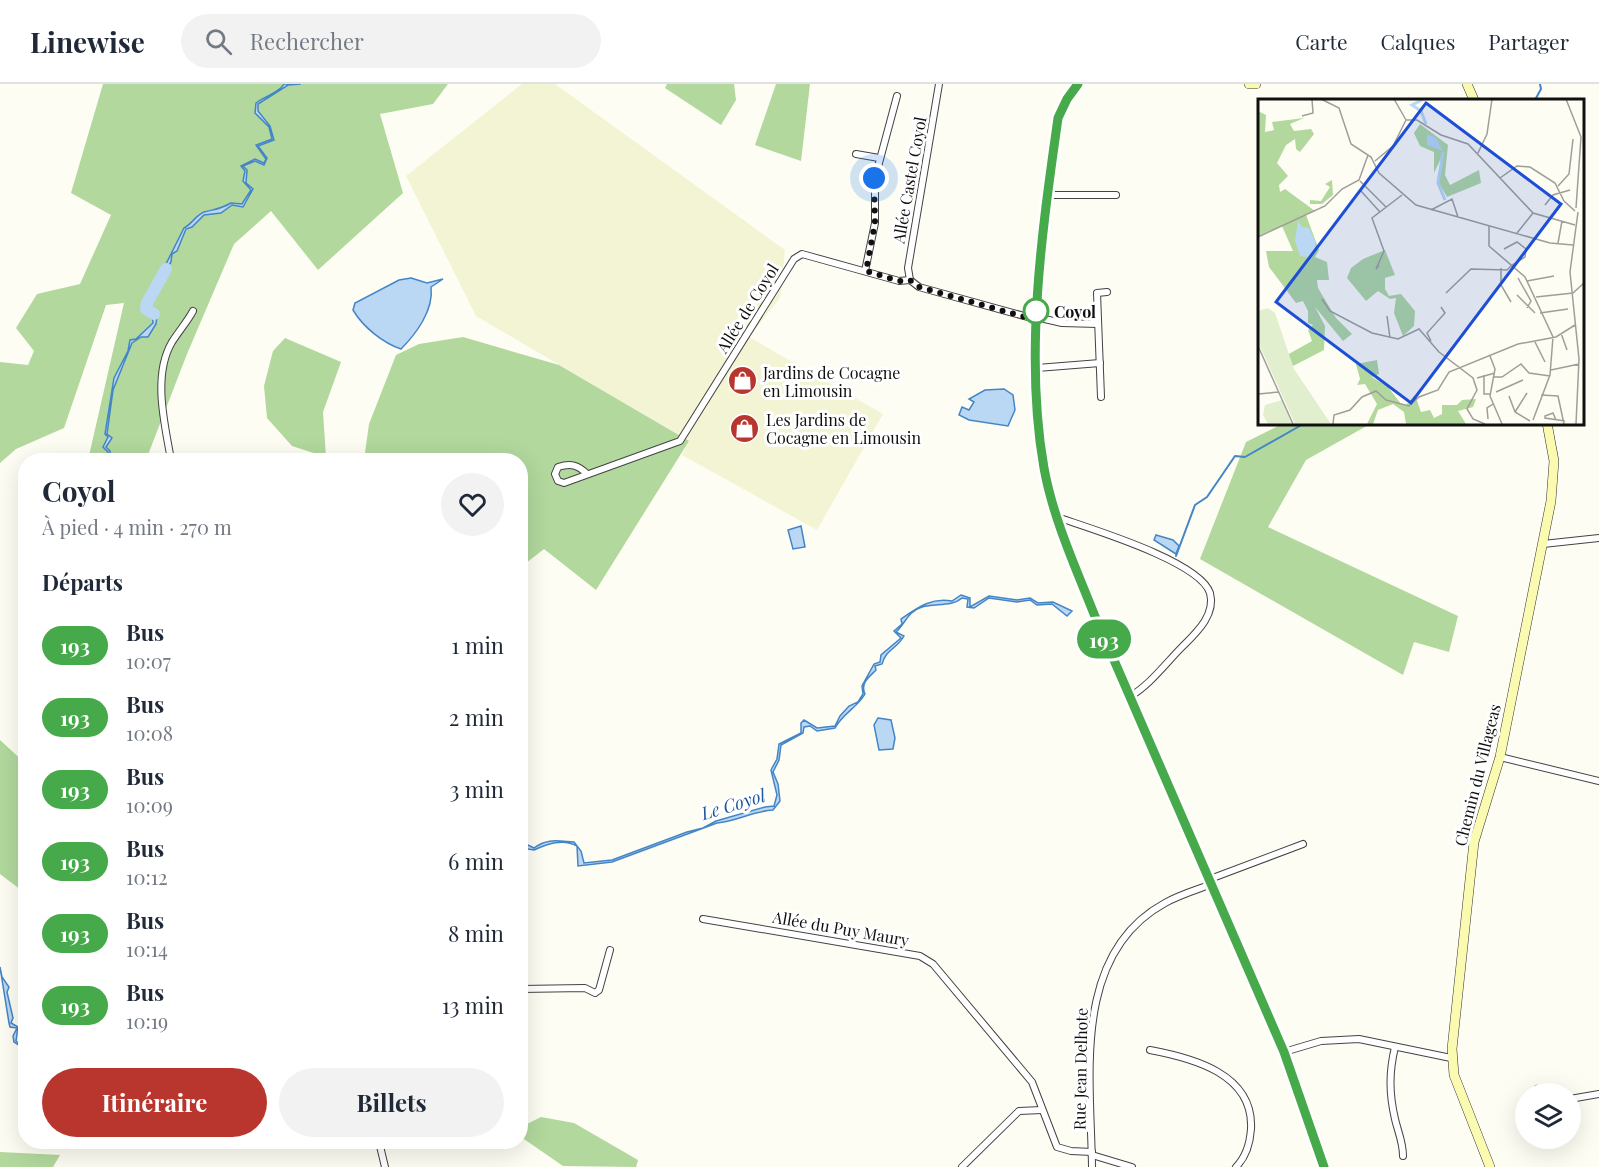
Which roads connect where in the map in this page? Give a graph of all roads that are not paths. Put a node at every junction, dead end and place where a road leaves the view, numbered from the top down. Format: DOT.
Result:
graph roads {
  1 [pos="939,84"];
  2 [pos="1078,84"];
  3 [pos="1249,84"];
  4 [pos="1256,84"];
  5 [pos="1467,84"];
  6 [pos="897,96"];
  7 [pos="1474,99"];
  8 [pos="856,154"];
  9 [pos="879,158"];
  10 [pos="1049,195"];
  11 [pos="1116,195"];
  12 [pos="866,271"];
  13 [pos="910,280"];
  14 [pos="1107,292"];
  15 [pos="193,311"];
  16 [pos="1035,318"];
  17 [pos="1098,324"];
  18 [pos="1100,363"];
  19 [pos="1037,368"];
  20 [pos="1101,397"];
  21 [pos="1547,424"];
  22 [pos="170,453"];
  23 [pos="587,474"];
  24 [pos="1057,517"];
  25 [pos="1599,538"];
  26 [pos="1543,544"];
  27 [pos="1129,697"];
  28 [pos="1500,757"];
  29 [pos="1599,781"];
  30 [pos="1303,844"];
  31 [pos="1211,881"];
  32 [pos="703,920"];
  33 [pos="610,950"];
  34 [pos="528,989"];
  35 [pos="1395,1047"];
  36 [pos="1150,1050"];
  37 [pos="1284,1052"];
  38 [pos="1451,1058"];
  39 [pos="1599,1094"];
  40 [pos="1581,1098"];
  41 [pos="1042,1110"];
  42 [pos="381,1149"];
  43 [pos="1092,1153"];
  44 [pos="1403,1156"];
  45 [pos="385,1167"];
  46 [pos="962,1167"];
  47 [pos="1092,1167"];
  48 [pos="1132,1167"];
  49 [pos="1236,1167"];
  50 [pos="1324,1167"];
  51 [pos="1490,1167"];
  1 -- 13 [label="street, Allée Castel Coyol"];
  2 -- 10 [label="main road"];
  3 -- 4 [label="main road"];
  5 -- 7 [label="main road"];
  6 -- 9 [label="street"];
  8 -- 9 [label="street"];
  9 -- 12 [label="street"];
  10 -- 11 [label="street"];
  10 -- 16 [label="main road"];
  12 -- 13 [label="street, Allée de Coyol"];
  12 -- 23 [label="street, Allée de Coyol"];
  13 -- 16 [label="street, Allée de Coyol"];
  14 -- 17 [label="street"];
  15 -- 22 [label="street"];
  16 -- 17 [label="street, Allée de Coyol"];
  16 -- 19 [label="main road"];
  17 -- 18 [label="street"];
  18 -- 19 [label="street"];
  18 -- 20 [label="street"];
  19 -- 24 [label="main road"];
  21 -- 26 [label="main road, Chemin du Villageas"];
  23 -- 23 [label="street, Allée de Coyol"];
  24 -- 27 [label="main road"];
  24 -- 27 [label="street"];
  25 -- 26 [label="street"];
  26 -- 28 [label="main road, Chemin du Villageas"];
  27 -- 31 [label="main road"];
  28 -- 29 [label="street"];
  28 -- 38 [label="main road, Chemin du Villageas"];
  30 -- 31 [label="street, Rue Jean Delhote"];
  31 -- 37 [label="main road"];
  31 -- 43 [label="street, Rue Jean Delhote"];
  32 -- 41 [label="street, Allée du Puy Maury"];
  33 -- 34 [label="street"];
  35 -- 37 [label="street"];
  35 -- 38 [label="street"];
  35 -- 44 [label="street"];
  36 -- 49 [label="street"];
  37 -- 50 [label="main road"];
  38 -- 51 [label="main road, Chemin du Villageas"];
  39 -- 40 [label="street"];
  41 -- 43 [label="street, Allée du Puy Maury"];
  41 -- 46 [label="street"];
  42 -- 45 [label="street"];
  43 -- 47 [label="street, Rue Jean Delhote"];
  43 -- 48 [label="street"];
}
